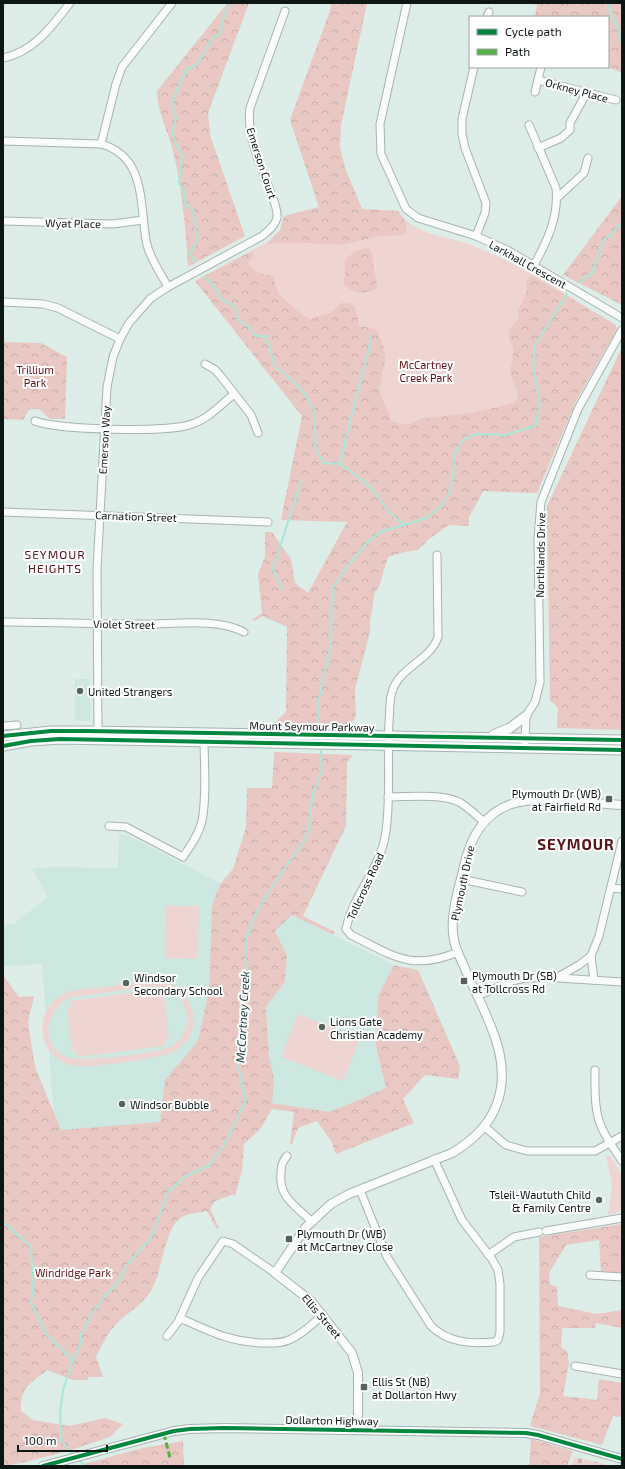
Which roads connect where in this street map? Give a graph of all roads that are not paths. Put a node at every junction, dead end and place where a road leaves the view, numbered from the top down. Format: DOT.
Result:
graph roads {
  1 [pos="70,3"];
  2 [pos="172,3"];
  3 [pos="407,3"];
  4 [pos="285,12"];
  5 [pos="3,58"];
  6 [pos="474,68"];
  7 [pos="541,68"];
  8 [pos="538,80"];
  9 [pos="535,92"];
  10 [pos="587,92"];
  11 [pos="616,100"];
  12 [pos="530,125"];
  13 [pos="3,141"];
  14 [pos="101,144"];
  15 [pos="538,148"];
  16 [pos="588,158"];
  17 [pos="557,198"];
  18 [pos="143,220"];
  19 [pos="3,221"];
  20 [pos="275,224"];
  21 [pos="476,236"];
  22 [pos="534,265"];
  23 [pos="168,286"];
  24 [pos="3,302"];
  25 [pos="622,318"];
  26 [pos="622,330"];
  27 [pos="120,339"];
  28 [pos="206,364"];
  29 [pos="234,394"];
  30 [pos="36,421"];
  31 [pos="105,428"];
  32 [pos="258,433"];
  33 [pos="3,512"];
  34 [pos="101,514"];
  35 [pos="268,522"];
  36 [pos="437,555"];
  37 [pos="3,622"];
  38 [pos="98,624"];
  39 [pos="244,632"];
  40 [pos="526,716"];
  41 [pos="17,724"];
  42 [pos="3,726"];
  43 [pos="98,735"];
  44 [pos="3,736"];
  45 [pos="388,736"];
  46 [pos="490,737"];
  47 [pos="204,738"];
  48 [pos="525,738"];
  49 [pos="622,740"];
  50 [pos="3,746"];
  51 [pos="388,746"];
  52 [pos="525,748"];
  53 [pos="622,750"];
  54 [pos="388,797"];
  55 [pos="622,805"];
  56 [pos="483,821"];
  57 [pos="109,826"];
  58 [pos="622,842"];
  59 [pos="461,879"];
  60 [pos="611,888"];
  61 [pos="622,889"];
  62 [pos="522,892"];
  63 [pos="458,952"];
  64 [pos="591,956"];
  65 [pos="558,978"];
  66 [pos="594,980"];
  67 [pos="622,982"];
  68 [pos="477,996"];
  69 [pos="595,1070"];
  70 [pos="484,1127"];
  71 [pos="622,1136"];
  72 [pos="610,1143"];
  73 [pos="287,1156"];
  74 [pos="434,1159"];
  75 [pos="622,1161"];
  76 [pos="360,1190"];
  77 [pos="622,1218"];
  78 [pos="311,1221"];
  79 [pos="488,1254"];
  80 [pos="275,1273"];
  81 [pos="590,1275"];
  82 [pos="622,1277"];
  83 [pos="323,1315"];
  84 [pos="180,1318"];
  85 [pos="167,1336"];
  86 [pos="575,1366"];
  87 [pos="622,1374"];
  88 [pos="358,1430"];
  89 [pos="622,1459"];
  90 [pos="43,1466"];
  1 -- 5 [label="street"];
  2 -- 14 [label="street"];
  3 -- 21 [label="street, Larkhall Crescent"];
  4 -- 20 [label="street, Emerson Court"];
  6 -- 21 [label="street"];
  7 -- 8 [label="street, Orkney Place"];
  8 -- 9 [label="street, Orkney Place"];
  8 -- 10 [label="street, Orkney Place"];
  10 -- 11 [label="street, Orkney Place"];
  10 -- 15 [label="street"];
  12 -- 15 [label="street"];
  13 -- 14 [label="street"];
  14 -- 18 [label="street"];
  15 -- 17 [label="street"];
  16 -- 17 [label="street"];
  17 -- 22 [label="street"];
  18 -- 19 [label="street, Wyat Place"];
  18 -- 23 [label="street"];
  20 -- 23 [label="street, Emerson Way"];
  21 -- 22 [label="street, Larkhall Crescent"];
  22 -- 25 [label="street, Larkhall Crescent"];
  23 -- 27 [label="street, Emerson Way"];
  24 -- 27 [label="street"];
  26 -- 40 [label="street, Northlands Drive"];
  27 -- 31 [label="street, Emerson Way"];
  28 -- 29 [label="street"];
  29 -- 31 [label="street"];
  29 -- 32 [label="street"];
  30 -- 31 [label="street"];
  31 -- 34 [label="street, Emerson Way"];
  33 -- 34 [label="street, Carnation Street"];
  34 -- 35 [label="street, Carnation Street"];
  34 -- 38 [label="street, Emerson Way"];
  36 -- 45 [label="street, Tollcross Road"];
  37 -- 38 [label="street, Violet Street"];
  38 -- 39 [label="street, Violet Street"];
  38 -- 43 [label="street, Emerson Way"];
  40 -- 46 [label="main road"];
  40 -- 48 [label="street, Northlands Drive"];
  41 -- 42 [label="street"];
  43 -- 44 [label="main road, Mount Seymour Parkway"];
  43 -- 47 [label="main road, Mount Seymour Parkway"];
  43 -- 50 [label="main road, Mount Seymour Parkway"];
  45 -- 46 [label="main road, Mount Seymour Parkway"];
  45 -- 47 [label="main road, Mount Seymour Parkway"];
  45 -- 51 [label="street, Tollcross Road"];
  46 -- 48 [label="main road, Mount Seymour Parkway"];
  47 -- 51 [label="main road, Mount Seymour Parkway"];
  47 -- 57 [label="street"];
  48 -- 49 [label="main road, Mount Seymour Parkway"];
  48 -- 52 [label="street, Northlands Drive"];
  51 -- 52 [label="main road, Mount Seymour Parkway"];
  51 -- 54 [label="street, Tollcross Road"];
  52 -- 53 [label="main road, Mount Seymour Parkway"];
  54 -- 56 [label="street"];
  54 -- 63 [label="street, Tollcross Road"];
  55 -- 56 [label="street, Plymouth Drive"];
  56 -- 59 [label="street, Plymouth Drive"];
  58 -- 60 [label="street"];
  59 -- 62 [label="street"];
  59 -- 63 [label="street, Plymouth Drive"];
  60 -- 61 [label="street"];
  60 -- 64 [label="street"];
  63 -- 68 [label="street, Plymouth Drive"];
  64 -- 65 [label="street"];
  64 -- 66 [label="street"];
  65 -- 66 [label="street"];
  65 -- 68 [label="street"];
  66 -- 67 [label="street"];
  68 -- 70 [label="street, Plymouth Drive"];
  69 -- 72 [label="street"];
  70 -- 72 [label="street"];
  70 -- 74 [label="street, Plymouth Drive"];
  71 -- 72 [label="street"];
  72 -- 75 [label="street"];
  73 -- 78 [label="street"];
  74 -- 76 [label="street, Plymouth Drive"];
  74 -- 79 [label="street"];
  76 -- 78 [label="street, Plymouth Drive"];
  76 -- 79 [label="street"];
  77 -- 79 [label="street"];
  78 -- 80 [label="street, Plymouth Drive"];
  80 -- 83 [label="street, Ellis Street"];
  80 -- 84 [label="street, Ellis Street"];
  81 -- 82 [label="street"];
  83 -- 84 [label="street"];
  83 -- 88 [label="street, Ellis Street"];
  84 -- 85 [label="street"];
  86 -- 87 [label="street"];
  88 -- 89 [label="street, Dollarton Highway"];
  88 -- 90 [label="street, Dollarton Highway"];
}
